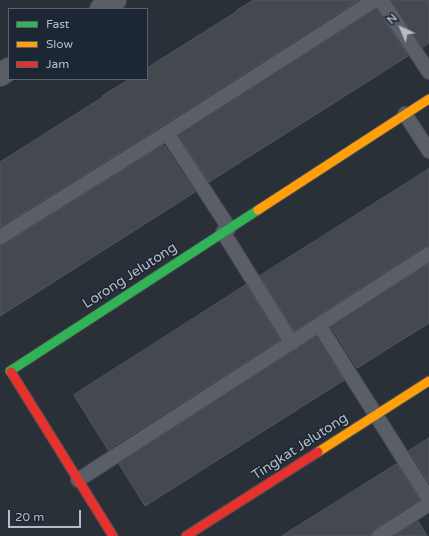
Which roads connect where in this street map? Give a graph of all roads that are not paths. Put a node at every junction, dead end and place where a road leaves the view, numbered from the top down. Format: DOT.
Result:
graph roads {
  1 [pos="115,0"];
  2 [pos="375,0"];
  3 [pos="381,0"];
  4 [pos="103,8"];
  5 [pos="429,72"];
  6 [pos="429,99"];
  7 [pos="405,114"];
  8 [pos="167,133"];
  9 [pos="429,151"];
  10 [pos="226,230"];
  11 [pos="0,237"];
  12 [pos="429,254"];
  13 [pos="318,325"];
  14 [pos="292,343"];
  15 [pos="5,370"];
  16 [pos="429,381"];
  17 [pos="375,415"];
  18 [pos="78,480"];
  19 [pos="429,499"];
  20 [pos="429,504"];
  21 [pos="113,536"];
  22 [pos="186,536"];
  23 [pos="379,536"];
  1 -- 4 [label="street"];
  2 -- 8 [label="lane"];
  3 -- 5 [label="lane"];
  6 -- 7 [label="street, Lorong Jelutong"];
  7 -- 9 [label="lane"];
  7 -- 10 [label="street, Lorong Jelutong"];
  8 -- 10 [label="lane"];
  8 -- 11 [label="lane"];
  10 -- 14 [label="lane"];
  10 -- 15 [label="street, Lorong Jelutong"];
  12 -- 13 [label="lane"];
  13 -- 14 [label="lane"];
  13 -- 17 [label="lane"];
  14 -- 18 [label="lane"];
  15 -- 18 [label="street, Lorong Jelutong"];
  16 -- 17 [label="street, Tingkat Jelutong"];
  17 -- 19 [label="lane"];
  17 -- 22 [label="street, Tingkat Jelutong"];
  18 -- 21 [label="street, Lorong Jelutong"];
  20 -- 23 [label="lane"];
}
